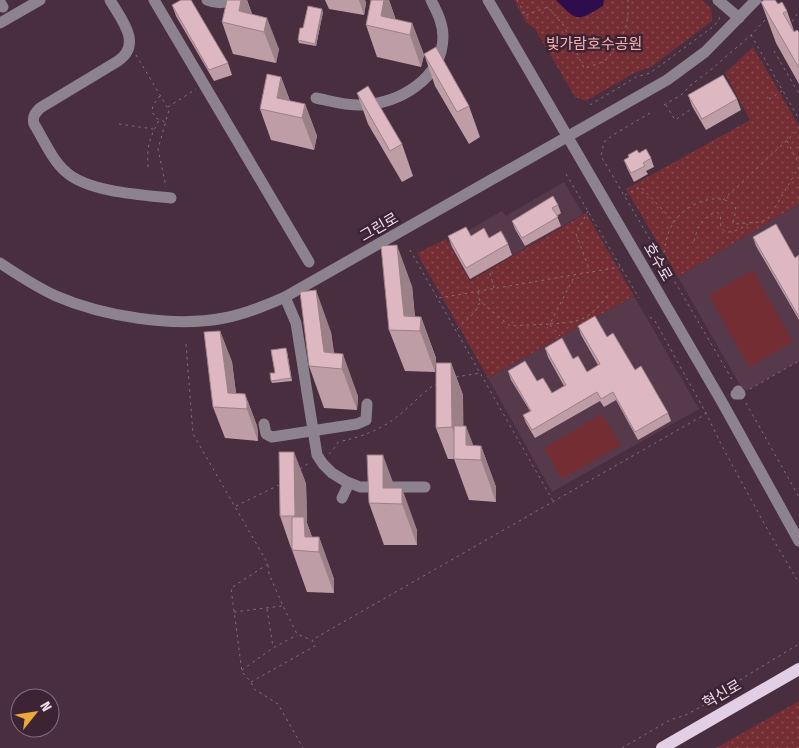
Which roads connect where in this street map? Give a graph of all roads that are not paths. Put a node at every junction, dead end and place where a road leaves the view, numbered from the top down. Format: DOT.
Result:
graph roads {
  1 [pos="40,0"];
  2 [pos="110,0"];
  3 [pos="154,0"];
  4 [pos="207,0"];
  5 [pos="236,0"];
  6 [pos="431,0"];
  7 [pos="488,0"];
  8 [pos="718,0"];
  9 [pos="756,0"];
  10 [pos="739,18"];
  11 [pos="0,23"];
  12 [pos="316,98"];
  13 [pos="568,136"];
  14 [pos="169,198"];
  15 [pos="309,262"];
  16 [pos="0,263"];
  17 [pos="285,297"];
  18 [pos="367,404"];
  19 [pos="264,424"];
  20 [pos="313,431"];
  21 [pos="349,483"];
  22 [pos="425,486"];
  23 [pos="342,498"];
  24 [pos="799,541"];
  25 [pos="799,669"];
  26 [pos="662,748"];
  1 -- 11 [label="street"];
  2 -- 14 [label="street"];
  3 -- 15 [label="street"];
  4 -- 5 [label="street"];
  6 -- 12 [label="street"];
  7 -- 13 [label="street, 호수로"];
  8 -- 10 [label="street"];
  9 -- 10 [label="street, 그린로"];
  10 -- 13 [label="street, 그린로"];
  13 -- 17 [label="street, 그린로"];
  13 -- 24 [label="street, 호수로"];
  16 -- 17 [label="street, 그린로"];
  17 -- 20 [label="street"];
  18 -- 20 [label="street"];
  19 -- 20 [label="street"];
  20 -- 21 [label="street"];
  21 -- 22 [label="street"];
  21 -- 23 [label="street"];
  25 -- 26 [label="main road, 혁신로"];
}
